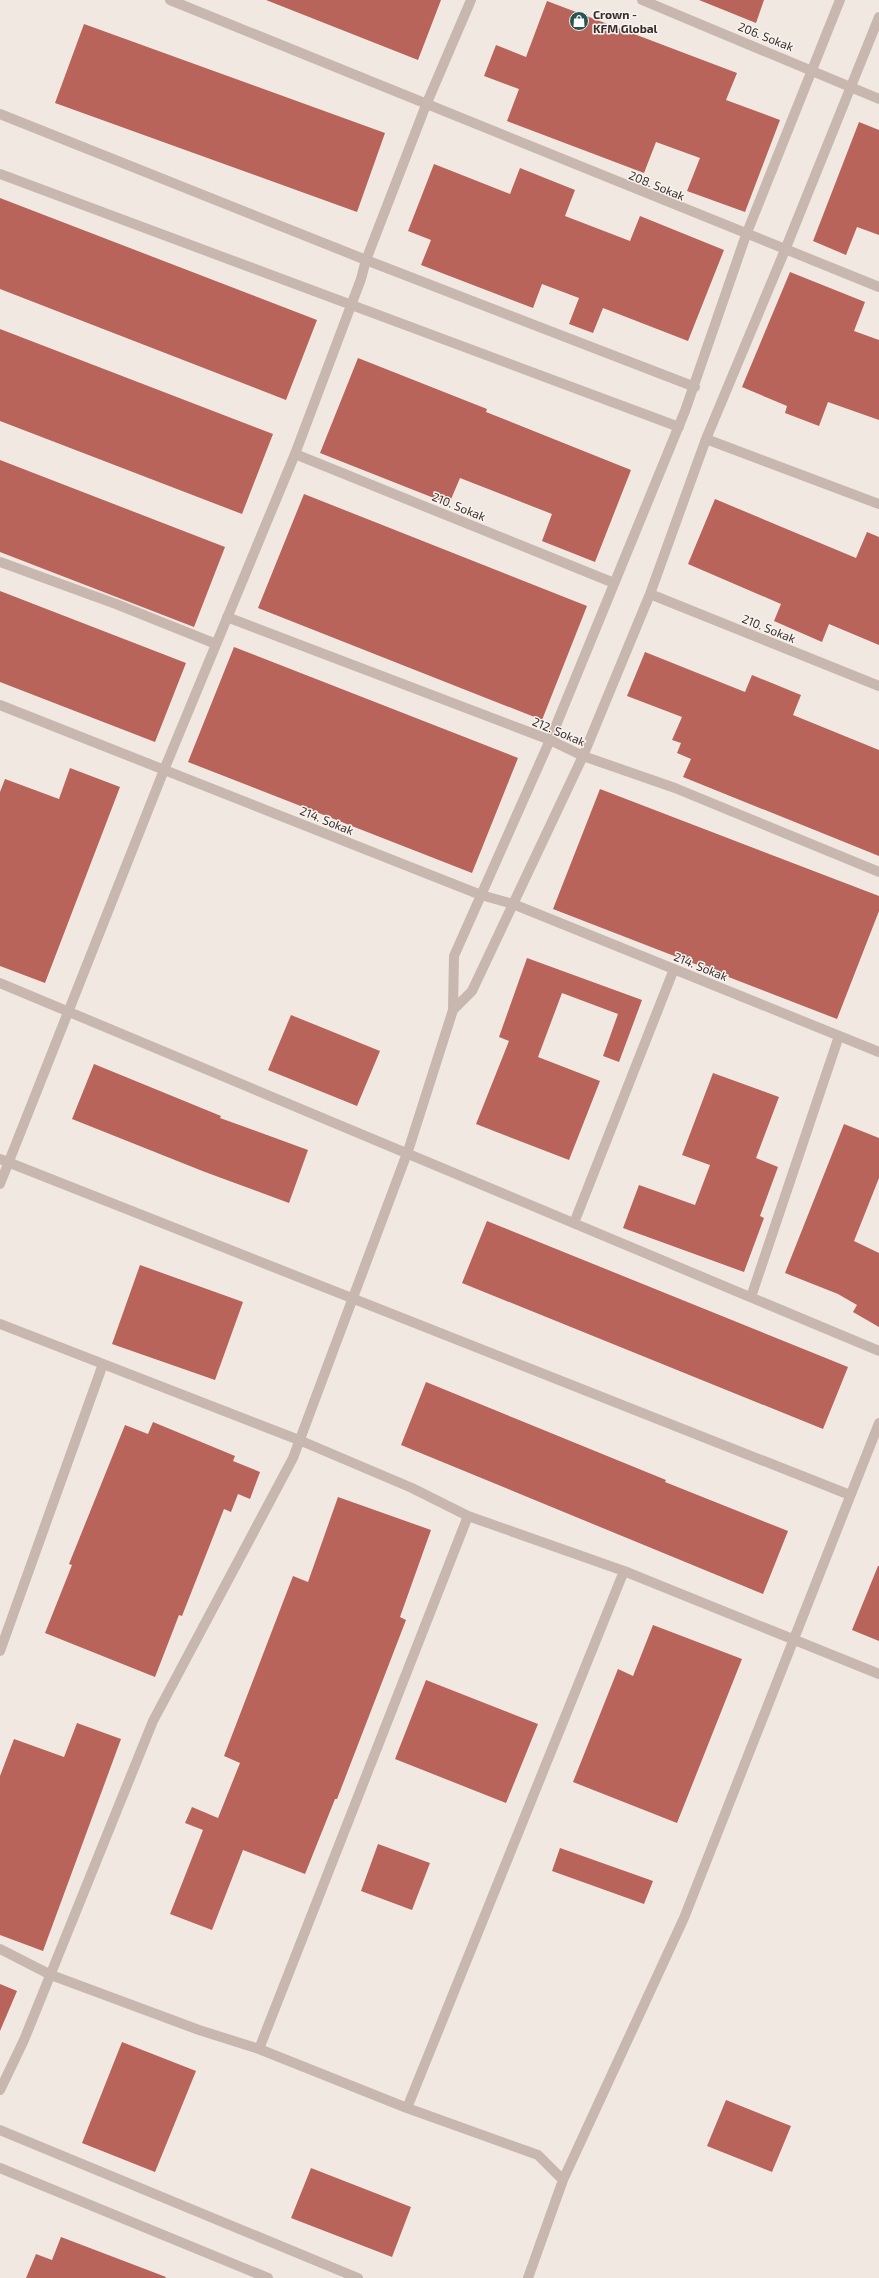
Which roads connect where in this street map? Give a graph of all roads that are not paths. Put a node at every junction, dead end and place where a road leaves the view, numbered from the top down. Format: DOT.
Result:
graph roads {
  1 [pos="170,0"];
  2 [pos="471,0"];
  3 [pos="642,0"];
  4 [pos="840,0"];
  5 [pos="879,17"];
  6 [pos="813,69"];
  7 [pos="851,88"];
  8 [pos="879,98"];
  9 [pos="426,105"];
  10 [pos="0,114"];
  11 [pos="0,174"];
  12 [pos="746,235"];
  13 [pos="785,250"];
  14 [pos="366,260"];
  15 [pos="879,287"];
  16 [pos="351,304"];
  17 [pos="695,387"];
  18 [pos="679,427"];
  19 [pos="706,440"];
  20 [pos="295,454"];
  21 [pos="879,504"];
  22 [pos="0,562"];
  23 [pos="614,582"];
  24 [pos="650,594"];
  25 [pos="227,617"];
  26 [pos="216,644"];
  27 [pos="879,686"];
  28 [pos="0,705"];
  29 [pos="550,740"];
  30 [pos="583,756"];
  31 [pos="164,770"];
  32 [pos="879,872"];
  33 [pos="481,896"];
  34 [pos="513,904"];
  35 [pos="674,969"];
  36 [pos="0,983"];
  37 [pos="453,1010"];
  38 [pos="69,1011"];
  39 [pos="839,1036"];
  40 [pos="879,1052"];
  41 [pos="407,1153"];
  42 [pos="4,1161"];
  43 [pos="0,1184"];
  44 [pos="574,1223"];
  45 [pos="353,1298"];
  46 [pos="751,1298"];
  47 [pos="0,1324"];
  48 [pos="879,1351"];
  49 [pos="103,1364"];
  50 [pos="879,1423"];
  51 [pos="299,1440"];
  52 [pos="850,1495"];
  53 [pos="468,1516"];
  54 [pos="624,1571"];
  55 [pos="793,1639"];
  56 [pos="0,1652"];
  57 [pos="879,1674"];
  58 [pos="0,1949"];
  59 [pos="50,1975"];
  60 [pos="259,2049"];
  61 [pos="0,2090"];
  62 [pos="407,2108"];
  63 [pos="0,2130"];
  64 [pos="0,2168"];
  65 [pos="563,2180"];
  66 [pos="268,2278"];
  67 [pos="358,2278"];
  68 [pos="528,2278"];
  1 -- 9 [label="street, 208. Sokak"];
  2 -- 9 [label="street"];
  3 -- 6 [label="street, 206. Sokak"];
  4 -- 6 [label="street"];
  5 -- 7 [label="street"];
  6 -- 7 [label="street, 206. Sokak"];
  6 -- 12 [label="street"];
  7 -- 8 [label="street, 206. Sokak"];
  7 -- 13 [label="street"];
  9 -- 12 [label="street, 208. Sokak"];
  9 -- 14 [label="street"];
  10 -- 14 [label="street"];
  11 -- 16 [label="street"];
  12 -- 13 [label="street, 208. Sokak"];
  12 -- 17 [label="street"];
  13 -- 15 [label="street, 208. Sokak"];
  13 -- 19 [label="street"];
  14 -- 16 [label="street"];
  14 -- 17 [label="street"];
  16 -- 18 [label="street"];
  16 -- 20 [label="street"];
  17 -- 18 [label="street"];
  18 -- 23 [label="street"];
  19 -- 21 [label="street"];
  19 -- 24 [label="street"];
  20 -- 23 [label="street, 210. Sokak"];
  20 -- 25 [label="street"];
  22 -- 26 [label="street"];
  23 -- 29 [label="street"];
  24 -- 27 [label="street, 210. Sokak"];
  24 -- 30 [label="street"];
  25 -- 26 [label="street"];
  25 -- 29 [label="street, 212. Sokak"];
  26 -- 31 [label="street"];
  28 -- 31 [label="street, 214. Sokak"];
  29 -- 30 [label="street, 212. Sokak"];
  29 -- 33 [label="street"];
  30 -- 32 [label="street, 212. Sokak"];
  30 -- 34 [label="street"];
  31 -- 33 [label="street, 214. Sokak"];
  31 -- 38 [label="street"];
  33 -- 34 [label="street, 214. Sokak"];
  33 -- 37 [label="street"];
  34 -- 35 [label="street, 214. Sokak"];
  34 -- 37 [label="street"];
  35 -- 39 [label="street, 214. Sokak"];
  35 -- 44 [label="street"];
  36 -- 38 [label="street"];
  37 -- 41 [label="street"];
  38 -- 41 [label="street"];
  38 -- 42 [label="street"];
  39 -- 40 [label="street, 214. Sokak"];
  39 -- 46 [label="street"];
  41 -- 44 [label="street"];
  41 -- 45 [label="street"];
  42 -- 43 [label="street"];
  42 -- 45 [label="street"];
  44 -- 46 [label="street"];
  45 -- 51 [label="street"];
  45 -- 52 [label="street"];
  46 -- 48 [label="street"];
  47 -- 49 [label="street"];
  49 -- 51 [label="street"];
  49 -- 56 [label="street"];
  50 -- 52 [label="street"];
  51 -- 53 [label="street"];
  51 -- 59 [label="street"];
  52 -- 55 [label="street"];
  53 -- 54 [label="street"];
  53 -- 60 [label="street"];
  54 -- 55 [label="street"];
  54 -- 62 [label="street"];
  55 -- 57 [label="street"];
  55 -- 65 [label="street"];
  58 -- 59 [label="street"];
  59 -- 60 [label="street"];
  59 -- 61 [label="street"];
  60 -- 62 [label="street"];
  62 -- 65 [label="street"];
  63 -- 67 [label="street"];
  64 -- 66 [label="street"];
  65 -- 68 [label="street"];
}
